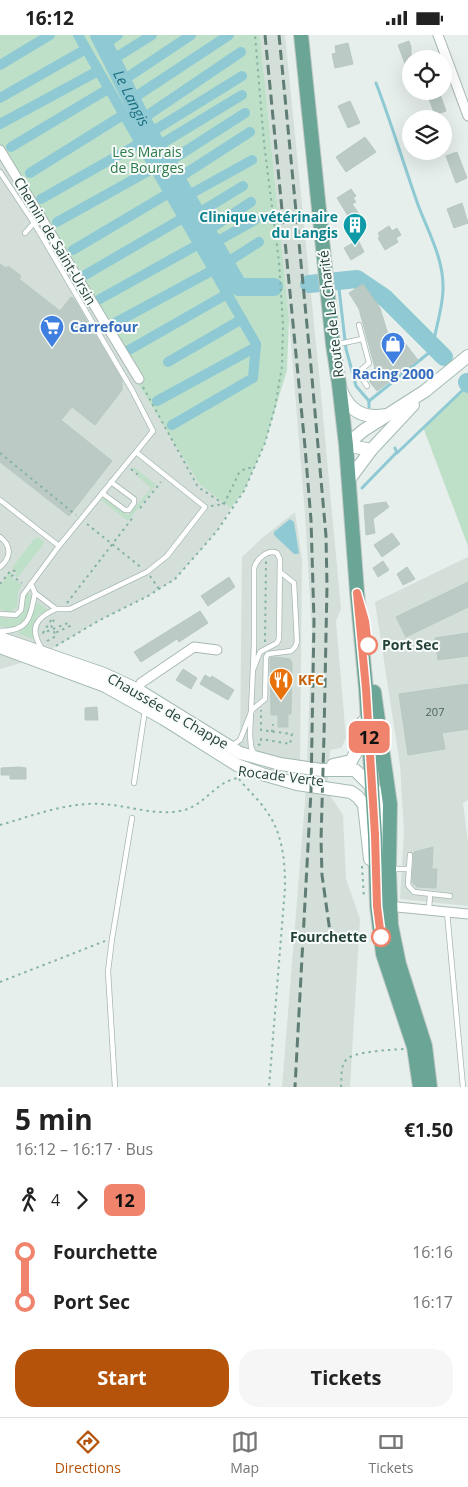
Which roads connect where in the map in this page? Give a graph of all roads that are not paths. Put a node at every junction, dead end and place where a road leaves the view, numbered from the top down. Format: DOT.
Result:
graph roads {
  1 [pos="301,35"];
  2 [pos="438,35"];
  3 [pos="468,116"];
  4 [pos="0,150"];
  5 [pos="0,172"];
  6 [pos="34,223"];
  7 [pos="25,233"];
  8 [pos="359,325"];
  9 [pos="362,339"];
  10 [pos="337,344"];
  11 [pos="464,359"];
  12 [pos="139,379"];
  13 [pos="339,384"];
  14 [pos="367,386"];
  15 [pos="425,391"];
  16 [pos="388,415"];
  17 [pos="346,445"];
  18 [pos="370,451"];
  19 [pos="136,452"];
  20 [pos="348,481"];
  21 [pos="111,482"];
  22 [pos="102,493"];
  23 [pos="0,500"];
  24 [pos="0,537"];
  25 [pos="59,546"];
  26 [pos="0,567"];
  27 [pos="280,571"];
  28 [pos="31,584"];
  29 [pos="35,593"];
  30 [pos="357,593"];
  31 [pos="58,610"];
  32 [pos="0,614"];
  33 [pos="0,631"];
  34 [pos="0,638"];
  35 [pos="0,647"];
  36 [pos="217,650"];
  37 [pos="48,651"];
  38 [pos="253,669"];
  39 [pos="134,695"];
  40 [pos="146,709"];
  41 [pos="252,710"];
  42 [pos="382,744"];
  43 [pos="230,747"];
  44 [pos="253,752"];
  45 [pos="280,764"];
  46 [pos="365,772"];
  47 [pos="262,775"];
  48 [pos="134,783"];
  49 [pos="372,786"];
  50 [pos="132,818"];
  51 [pos="410,855"];
  52 [pos="389,869"];
  53 [pos="409,869"];
  54 [pos="430,894"];
  55 [pos="450,896"];
  56 [pos="383,906"];
  57 [pos="429,909"];
  58 [pos="447,911"];
  59 [pos="468,914"];
  60 [pos="115,1087"];
  61 [pos="420,1087"];
  62 [pos="430,1087"];
  63 [pos="463,1087"];
  1 -- 10 [label="main road, Route de La Charité"];
  2 -- 3 [label="street"];
  4 -- 12 [label="street, Chemin de Saint-Ursin"];
  5 -- 6 [label="lane"];
  6 -- 7 [label="lane"];
  6 -- 19 [label="lane"];
  8 -- 9 [label="lane"];
  9 -- 10 [label="lane"];
  9 -- 14 [label="lane"];
  10 -- 13 [label="main road, Route de La Charité"];
  11 -- 15 [label="main road"];
  13 -- 16 [label="main road"];
  13 -- 17 [label="main road, Route de La Charité"];
  15 -- 16 [label="main road"];
  15 -- 18 [label="main road"];
  16 -- 17 [label="main road"];
  17 -- 18 [label="main road"];
  17 -- 20 [label="main road, Route de La Charité"];
  18 -- 20 [label="main road"];
  19 -- 21 [label="lane"];
  19 -- 31 [label="lane"];
  20 -- 30 [label="main road, Route de La Charité"];
  21 -- 22 [label="lane"];
  21 -- 22 [label="lane"];
  22 -- 25 [label="lane"];
  23 -- 25 [label="lane"];
  24 -- 26 [label="lane"];
  25 -- 28 [label="lane"];
  27 -- 38 [label="lane"];
  27 -- 38 [label="lane"];
  27 -- 41 [label="lane"];
  28 -- 29 [label="lane"];
  28 -- 32 [label="lane"];
  29 -- 31 [label="lane"];
  29 -- 33 [label="lane"];
  30 -- 42 [label="main road, Route de La Charité"];
  30 -- 45 [label="main road, Chaussée de Chappe"];
  30 -- 46 [label="main road, Route de La Charité"];
  31 -- 37 [label="lane"];
  34 -- 37 [label="main road, Chaussée de Chappe"];
  35 -- 39 [label="main road, Chaussée de Chappe"];
  36 -- 39 [label="street"];
  37 -- 39 [label="main road, Chaussée de Chappe"];
  38 -- 41 [label="lane"];
  39 -- 40 [label="main road, Chaussée de Chappe"];
  39 -- 43 [label="main road, Chaussée de Chappe"];
  40 -- 47 [label="main road, Chaussée de Chappe"];
  40 -- 48 [label="lane"];
  41 -- 43 [label="lane"];
  41 -- 44 [label="lane"];
  42 -- 46 [label="main road"];
  42 -- 52 [label="main road, Route de La Charité"];
  43 -- 44 [label="main road, Chaussée de Chappe"];
  44 -- 45 [label="main road, Chaussée de Chappe"];
  45 -- 46 [label="main road, Chaussée de Chappe"];
  46 -- 47 [label="main road, Chaussée de Chappe"];
  46 -- 49 [label="main road, Route de La Charité"];
  47 -- 56 [label="main road, Chaussée de Chappe"];
  49 -- 52 [label="main road"];
  49 -- 56 [label="main road, Route de La Charité"];
  50 -- 60 [label="lane"];
  51 -- 53 [label="lane"];
  52 -- 53 [label="lane"];
  52 -- 56 [label="main road, Route de La Charité"];
  53 -- 54 [label="lane"];
  54 -- 55 [label="lane"];
  54 -- 57 [label="lane"];
  56 -- 57 [label="street"];
  56 -- 61 [label="main road, Route de La Charité"];
  56 -- 62 [label="main road, Route de La Charité"];
  57 -- 58 [label="street"];
  58 -- 59 [label="street"];
  58 -- 63 [label="lane"];
}
